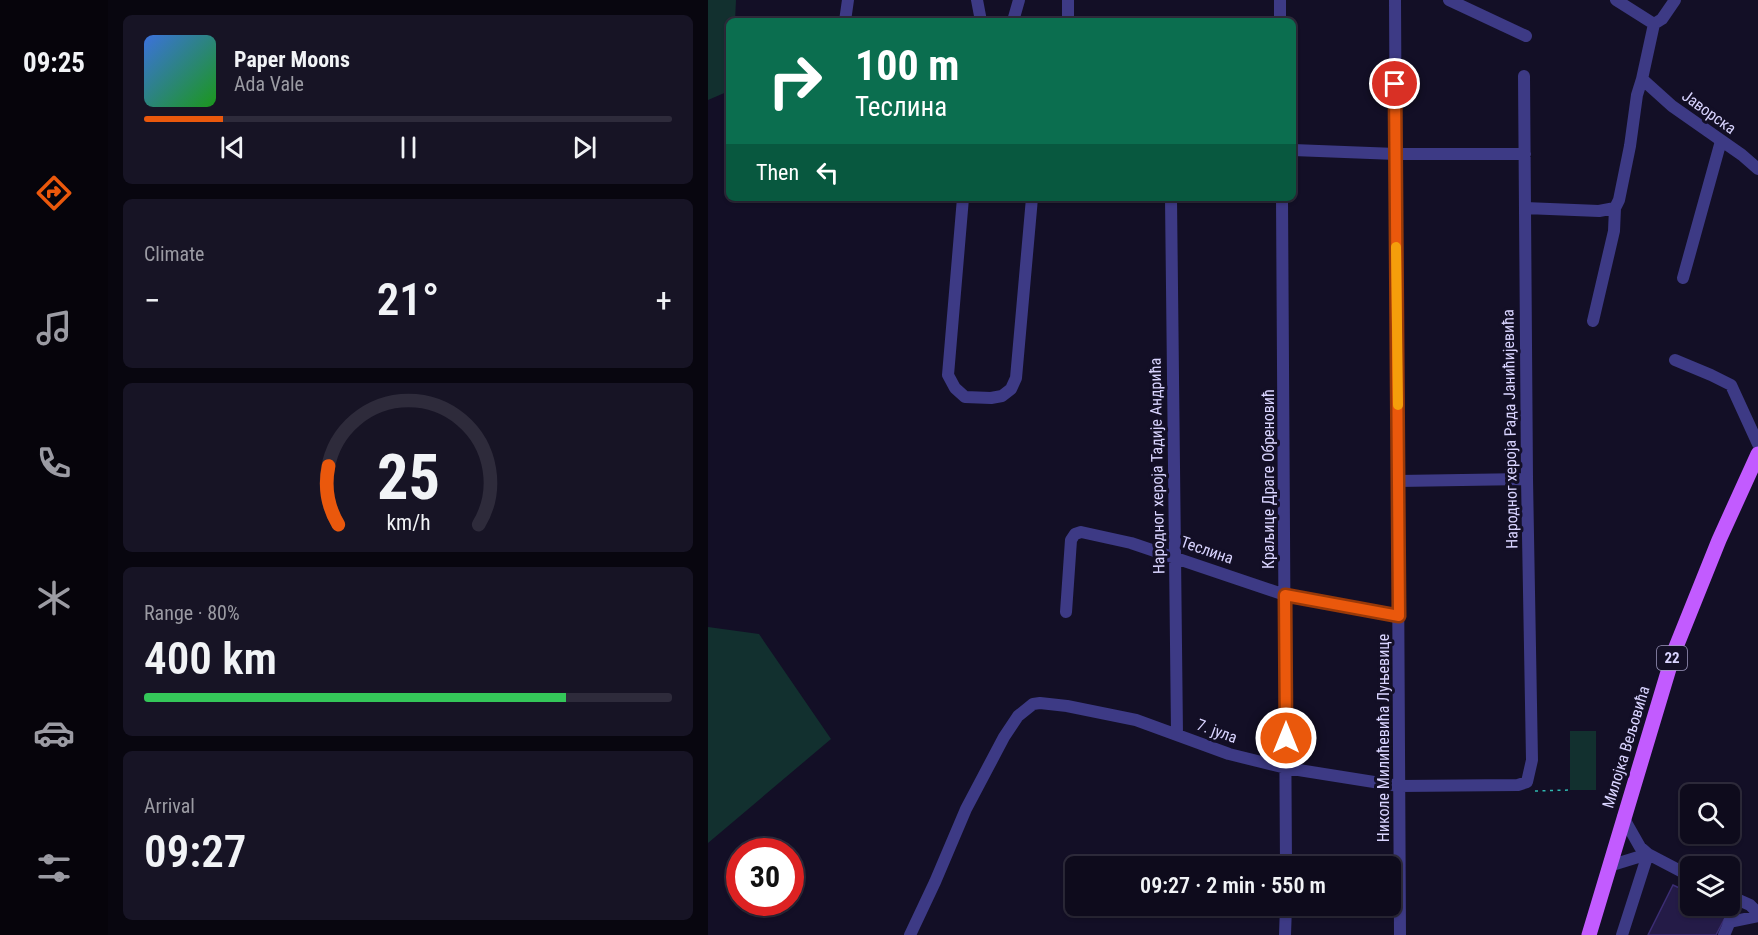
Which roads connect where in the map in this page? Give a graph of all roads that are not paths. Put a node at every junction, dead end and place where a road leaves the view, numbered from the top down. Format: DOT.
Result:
graph roads {
  1 [pos="848,0"];
  2 [pos="977,0"];
  3 [pos="1018,0"];
  4 [pos="1068,0"];
  5 [pos="1280,0"];
  6 [pos="1395,0"];
  7 [pos="1616,0"];
  8 [pos="1676,0"];
  9 [pos="1453,1"];
  10 [pos="845,18"];
  11 [pos="980,18"];
  12 [pos="1013,18"];
  13 [pos="1068,18"];
  14 [pos="1280,18"];
  15 [pos="1654,24"];
  16 [pos="1527,36"];
  17 [pos="1524,76"];
  18 [pos="1642,79"];
  19 [pos="1721,141"];
  20 [pos="1296,150"];
  21 [pos="1396,154"];
  22 [pos="1525,154"];
  23 [pos="1758,169"];
  24 [pos="963,201"];
  25 [pos="1032,201"];
  26 [pos="1171,201"];
  27 [pos="1282,201"];
  28 [pos="1525,208"];
  29 [pos="1615,208"];
  30 [pos="1683,278"];
  31 [pos="1593,321"];
  32 [pos="1675,360"];
  33 [pos="1758,444"];
  34 [pos="1758,454"];
  35 [pos="1527,479"];
  36 [pos="1398,481"];
  37 [pos="1175,556"];
  38 [pos="1285,595"];
  39 [pos="1066,612"];
  40 [pos="1399,616"];
  41 [pos="1177,734"];
  42 [pos="1286,768"];
  43 [pos="1527,782"];
  44 [pos="1399,786"];
  45 [pos="1623,817"];
  46 [pos="1648,854"];
  47 [pos="1286,856"];
  48 [pos="1609,866"];
  49 [pos="1680,871"];
  50 [pos="1740,900"];
  51 [pos="1758,915"];
  52 [pos="1286,916"];
  53 [pos="1730,916"];
  54 [pos="1730,922"];
  55 [pos="910,935"];
  56 [pos="1286,935"];
  57 [pos="1400,935"];
  58 [pos="1589,935"];
  59 [pos="1623,935"];
  60 [pos="1724,935"];
  1 -- 10 [label="street"];
  2 -- 11 [label="street"];
  3 -- 12 [label="street"];
  4 -- 13 [label="street"];
  5 -- 14 [label="street"];
  6 -- 21 [label="street, Николе Милићевића Луњевице"];
  7 -- 15 [label="street"];
  8 -- 15 [label="street"];
  9 -- 16 [label="street"];
  15 -- 18 [label="street"];
  17 -- 22 [label="street, Народног хероја Рада Јанићијевића"];
  18 -- 19 [label="street, Јаворска"];
  18 -- 29 [label="street"];
  19 -- 23 [label="street, Јаворска"];
  19 -- 30 [label="street"];
  20 -- 21 [label="street"];
  21 -- 22 [label="street"];
  21 -- 36 [label="street, Николе Милићевића Луњевице"];
  22 -- 28 [label="street, Народног хероја Рада Јанићијевића"];
  24 -- 25 [label="street"];
  26 -- 37 [label="street, Народног хероја Тадије Андрића"];
  27 -- 38 [label="street, Краљице Драге Обреновић"];
  28 -- 29 [label="street"];
  28 -- 35 [label="street, Народног хероја Рада Јанићијевића"];
  29 -- 31 [label="street"];
  32 -- 33 [label="street"];
  34 -- 45 [label="main road, Милојка Вељовића / 22"];
  35 -- 36 [label="street"];
  35 -- 43 [label="street, Народног хероја Рада Јанићијевића"];
  36 -- 40 [label="street, Николе Милићевића Луњевице"];
  37 -- 38 [label="street, Теслина"];
  37 -- 39 [label="street, Теслина"];
  37 -- 41 [label="street, Народног хероја Тадије Андрића"];
  38 -- 40 [label="street, Теслина"];
  38 -- 42 [label="street, Краљице Драге Обреновић"];
  40 -- 44 [label="street, Николе Милићевића Луњевице"];
  41 -- 42 [label="street, 7. јула"];
  41 -- 55 [label="street, 7. јула"];
  42 -- 44 [label="street, 7. јула"];
  42 -- 47 [label="street, Краљице Драге Обреновић"];
  43 -- 44 [label="street, 7. јула"];
  44 -- 57 [label="street, Николе Милићевића Луњевице"];
  45 -- 46 [label="street"];
  45 -- 48 [label="main road, Милојка Вељовића / 22"];
  46 -- 48 [label="street"];
  46 -- 49 [label="street"];
  46 -- 59 [label="street"];
  48 -- 58 [label="main road, Милојка Вељовића / 22"];
  50 -- 51 [label="street"];
  51 -- 54 [label="street"];
  52 -- 56 [label="street"];
  53 -- 54 [label="street"];
  54 -- 60 [label="street"];
}
